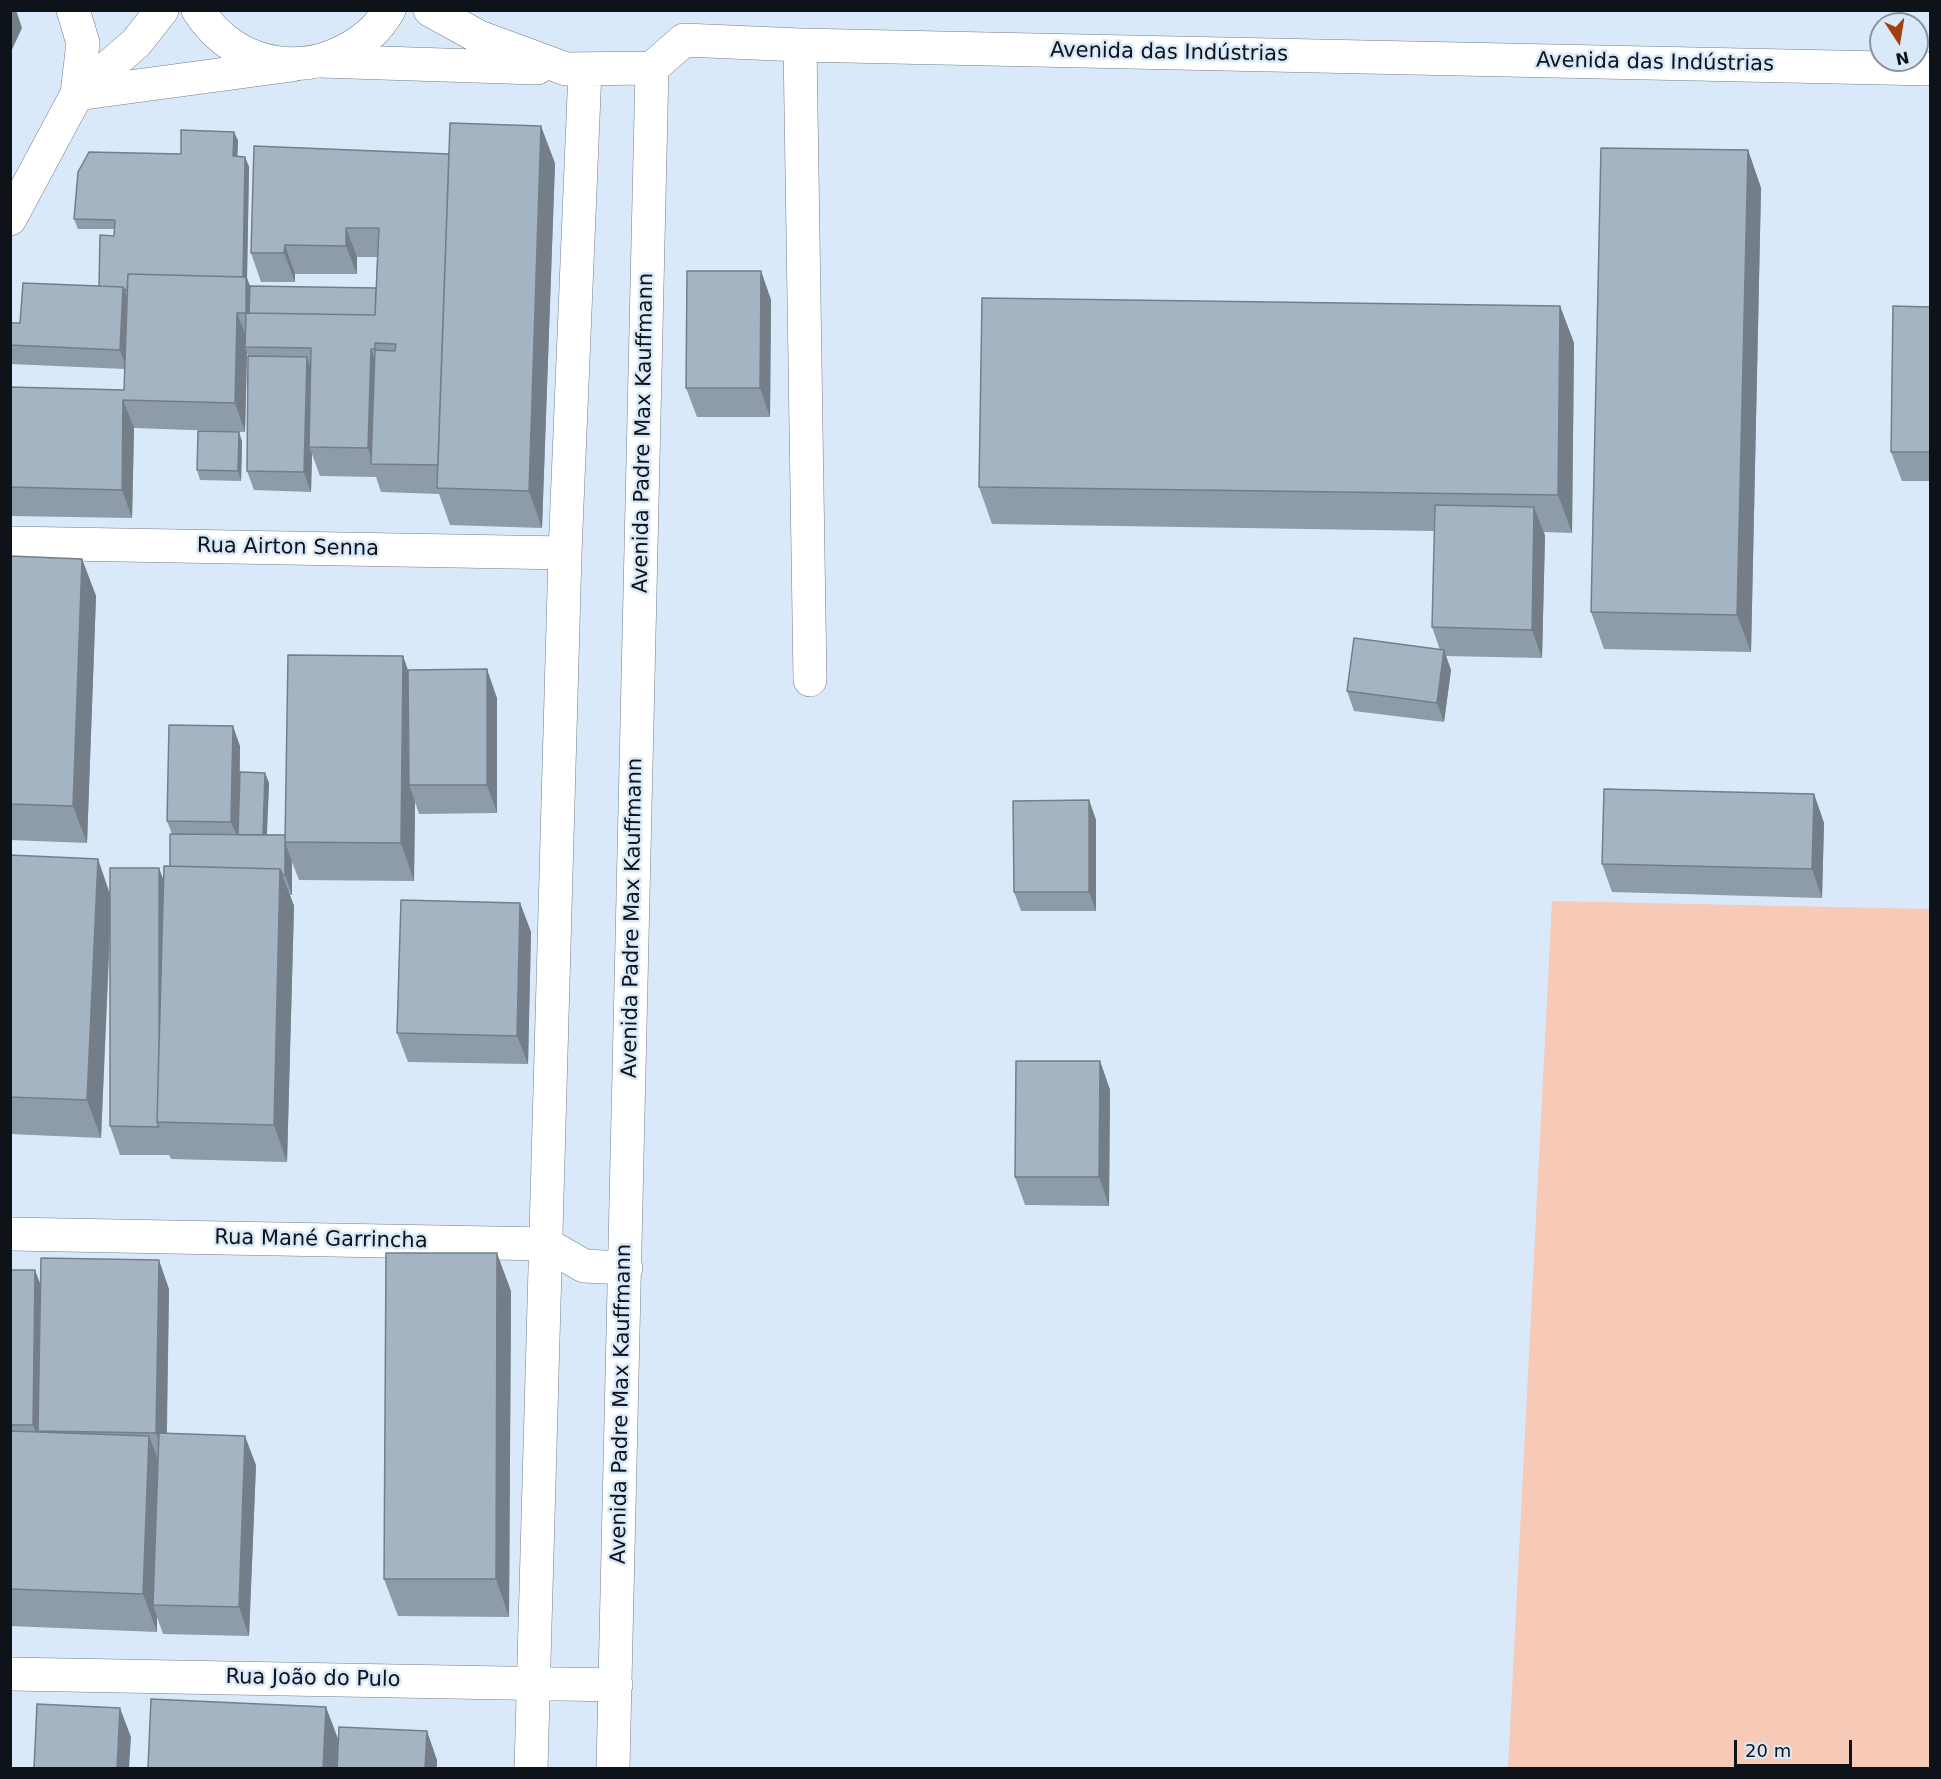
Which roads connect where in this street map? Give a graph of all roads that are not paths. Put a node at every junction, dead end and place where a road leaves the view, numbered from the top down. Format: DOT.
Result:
graph roads {
  1 [pos="73,10"];
  2 [pos="162,10"];
  3 [pos="198,10"];
  4 [pos="389,10"];
  5 [pos="430,10"];
  6 [pos="800,45"];
  7 [pos="310,63"];
  8 [pos="652,68"];
  9 [pos="1930,69"];
  10 [pos="575,70"];
  11 [pos="76,94"];
  12 [pos="10,219"];
  13 [pos="10,543"];
  14 [pos="565,554"];
  15 [pos="810,680"];
  16 [pos="10,1234"];
  17 [pos="546,1244"];
  18 [pos="626,1268"];
  19 [pos="10,1674"];
  20 [pos="532,1683"];
  21 [pos="616,1685"];
  22 [pos="531,1768"];
  23 [pos="613,1768"];
  1 -- 11 [label="street"];
  2 -- 11 [label="street"];
  3 -- 7 [label="street"];
  4 -- 7 [label="street"];
  5 -- 10 [label="street"];
  6 -- 8 [label="street, Avenida das Indústrias"];
  6 -- 9 [label="street, Avenida das Indústrias"];
  6 -- 15 [label="street"];
  7 -- 10 [label="street"];
  7 -- 11 [label="street"];
  8 -- 10 [label="street"];
  8 -- 18 [label="street, Avenida Padre Max Kauffmann"];
  10 -- 14 [label="street"];
  11 -- 12 [label="street"];
  13 -- 14 [label="street, Rua Airton Senna"];
  14 -- 17 [label="street"];
  16 -- 17 [label="street, Rua Mané Garrincha"];
  17 -- 18 [label="street, Rua Mané Garrincha"];
  17 -- 20 [label="street"];
  18 -- 21 [label="street, Avenida Padre Max Kauffmann"];
  19 -- 20 [label="street, Rua João do Pulo"];
  20 -- 21 [label="street, Rua João do Pulo"];
  20 -- 22 [label="street"];
  21 -- 23 [label="street, Avenida Padre Max Kauffmann"];
}
